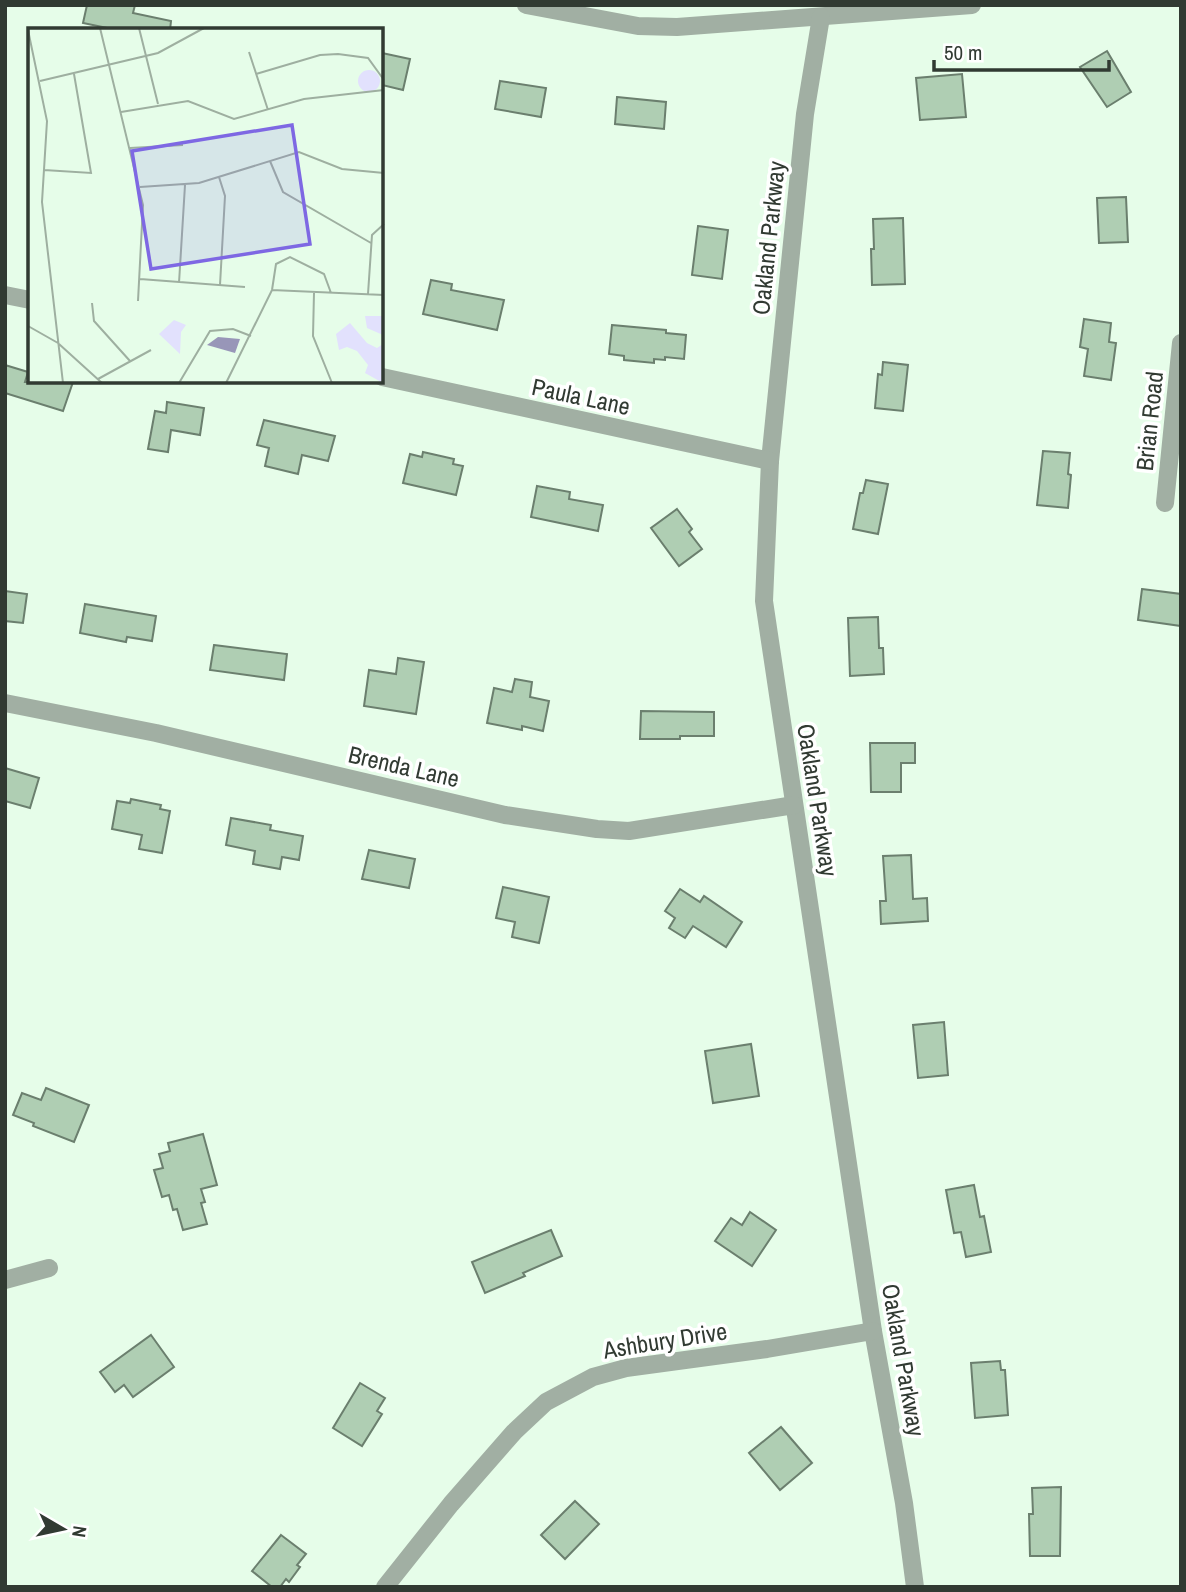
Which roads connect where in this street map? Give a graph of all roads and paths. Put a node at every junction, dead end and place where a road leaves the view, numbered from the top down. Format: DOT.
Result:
graph roads {
  1 [pos="526,5"];
  2 [pos="972,5"];
  3 [pos="821,17"];
  4 [pos="5,295"];
  5 [pos="28,300"];
  6 [pos="1181,343"];
  7 [pos="383,377"];
  8 [pos="770,461"];
  9 [pos="1165,503"];
  10 [pos="5,703"];
  11 [pos="794,805"];
  12 [pos="49,1268"];
  13 [pos="5,1280"];
  14 [pos="873,1331"];
  15 [pos="386,1587"];
  16 [pos="915,1587"];
  1 -- 3 [label="street"];
  2 -- 3 [label="street"];
  3 -- 8 [label="street, Oakland Parkway"];
  4 -- 5 [label="street"];
  6 -- 9 [label="street, Brian Road"];
  7 -- 8 [label="street, Paula Lane"];
  8 -- 11 [label="street, Oakland Parkway"];
  10 -- 11 [label="street, Brenda Lane"];
  11 -- 14 [label="street, Oakland Parkway"];
  12 -- 13 [label="street"];
  14 -- 15 [label="street, Ashbury Drive"];
  14 -- 16 [label="street, Oakland Parkway"];
}
